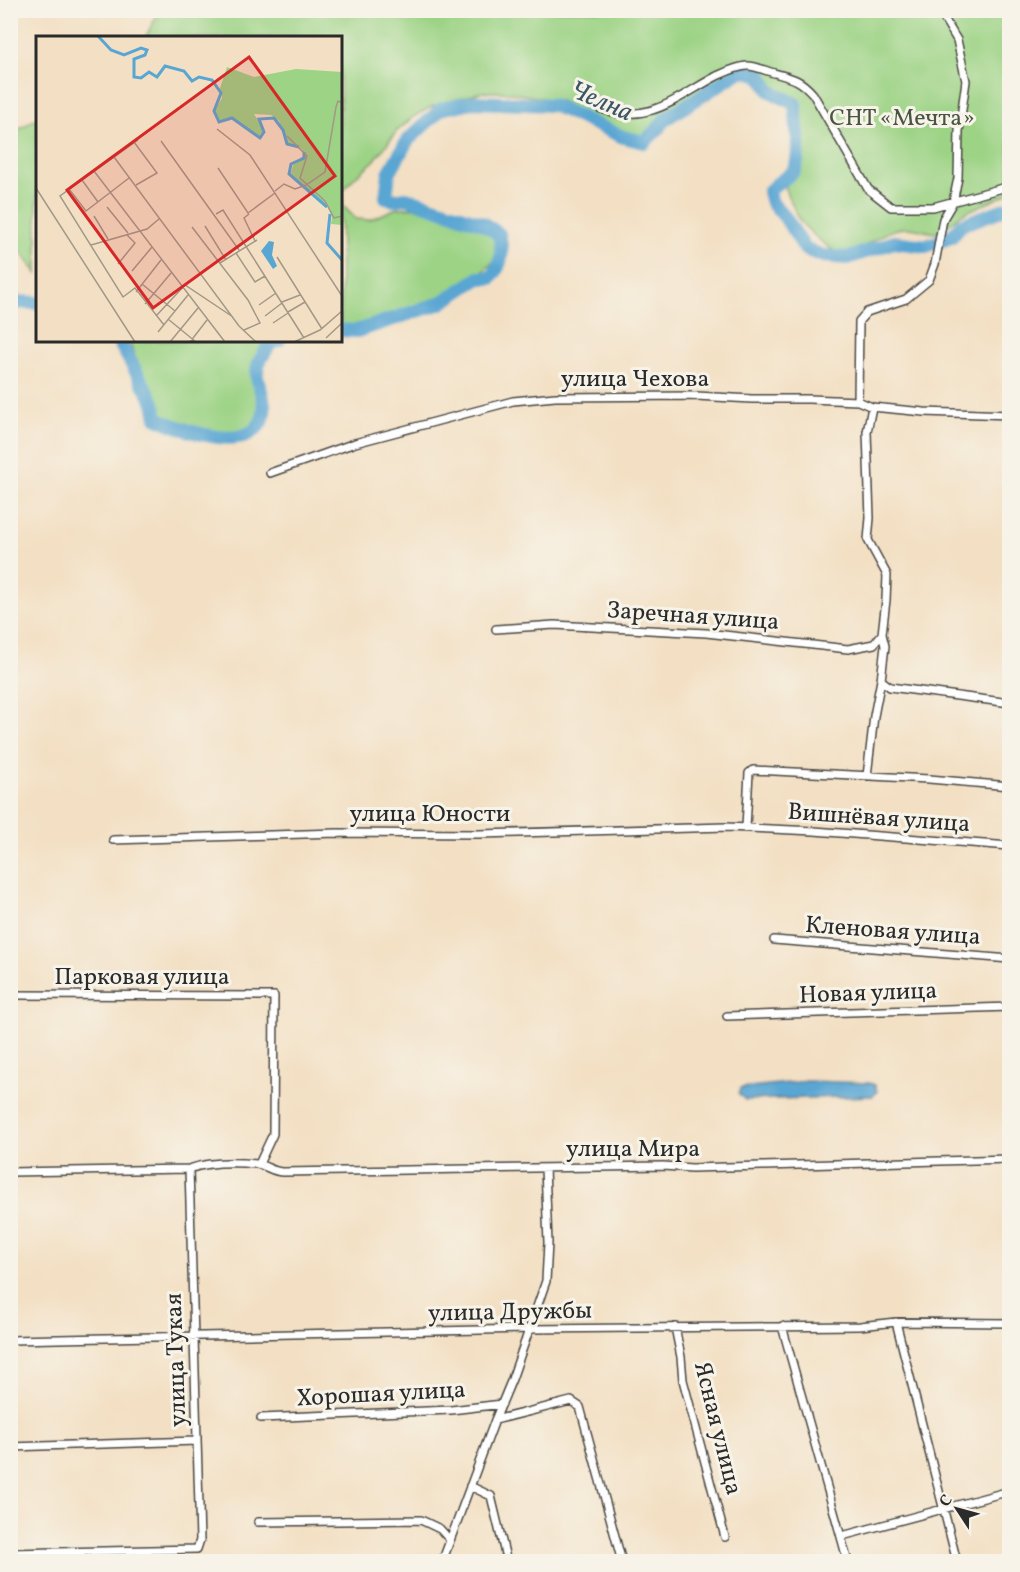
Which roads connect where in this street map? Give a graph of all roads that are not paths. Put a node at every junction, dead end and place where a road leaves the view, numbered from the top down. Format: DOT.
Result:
graph roads {
  1 [pos="939,10"];
  2 [pos="599,108"];
  3 [pos="1010,186"];
  4 [pos="953,202"];
  5 [pos="858,400"];
  6 [pos="872,407"];
  7 [pos="1010,415"];
  8 [pos="270,473"];
  9 [pos="496,629"];
  10 [pos="882,634"];
  11 [pos="881,681"];
  12 [pos="1010,703"];
  13 [pos="867,776"];
  14 [pos="1010,786"];
  15 [pos="746,827"];
  16 [pos="113,840"];
  17 [pos="1010,846"];
  18 [pos="774,940"];
  19 [pos="1010,958"];
  20 [pos="10,995"];
  21 [pos="1010,1007"];
  22 [pos="727,1016"];
  23 [pos="1010,1159"];
  24 [pos="259,1164"];
  25 [pos="545,1168"];
  26 [pos="189,1169"];
  27 [pos="10,1172"];
  28 [pos="896,1322"];
  29 [pos="1009,1322"];
  30 [pos="782,1326"];
  31 [pos="675,1327"];
  32 [pos="530,1329"];
  33 [pos="1010,1332"];
  34 [pos="194,1336"];
  35 [pos="10,1340"];
  36 [pos="502,1404"];
  37 [pos="261,1418"];
  38 [pos="495,1420"];
  39 [pos="197,1441"];
  40 [pos="10,1447"];
  41 [pos="470,1486"];
  42 [pos="1010,1491"];
  43 [pos="944,1509"];
  44 [pos="258,1522"];
  45 [pos="842,1536"];
  46 [pos="726,1537"];
  47 [pos="450,1540"];
  48 [pos="10,1553"];
  49 [pos="442,1562"];
  50 [pos="507,1562"];
  51 [pos="622,1562"];
  52 [pos="848,1562"];
  53 [pos="957,1562"];
  1 -- 4 [label="street"];
  2 -- 4 [label="street"];
  3 -- 4 [label="street"];
  4 -- 5 [label="street"];
  5 -- 6 [label="street, улица Чехова"];
  5 -- 8 [label="street, улица Чехова"];
  6 -- 7 [label="street, улица Чехова"];
  6 -- 10 [label="street"];
  9 -- 10 [label="street, Заречная улица"];
  10 -- 11 [label="street"];
  11 -- 12 [label="street"];
  11 -- 13 [label="street"];
  13 -- 14 [label="street"];
  13 -- 15 [label="street"];
  15 -- 16 [label="street, улица Юности"];
  15 -- 17 [label="street, Вишнёвая улица"];
  18 -- 19 [label="street, Кленовая улица"];
  20 -- 24 [label="street, Парковая улица"];
  21 -- 22 [label="street, Новая улица"];
  23 -- 25 [label="street, улица Мира"];
  24 -- 25 [label="street, улица Мира"];
  24 -- 26 [label="street, улица Мира"];
  25 -- 32 [label="street"];
  26 -- 27 [label="street, улица Мира"];
  26 -- 34 [label="street, улица Тукая"];
  28 -- 29 [label="street, улица Дружбы"];
  28 -- 30 [label="street, улица Дружбы"];
  28 -- 43 [label="street"];
  29 -- 33 [label="street"];
  30 -- 31 [label="street, улица Дружбы"];
  30 -- 45 [label="street"];
  31 -- 32 [label="street, улица Дружбы"];
  31 -- 46 [label="street, Ясная улица"];
  32 -- 34 [label="street, улица Дружбы"];
  32 -- 36 [label="street"];
  34 -- 35 [label="street, улица Дружбы"];
  34 -- 39 [label="street, улица Тукая"];
  36 -- 37 [label="street, Хорошая улица"];
  36 -- 38 [label="street"];
  38 -- 41 [label="street"];
  38 -- 51 [label="street"];
  39 -- 40 [label="street"];
  39 -- 48 [label="street, улица Тукая"];
  41 -- 47 [label="street"];
  41 -- 50 [label="street"];
  42 -- 43 [label="street"];
  43 -- 45 [label="street"];
  43 -- 53 [label="street"];
  44 -- 47 [label="street"];
  45 -- 52 [label="street"];
  47 -- 49 [label="street"];
}
